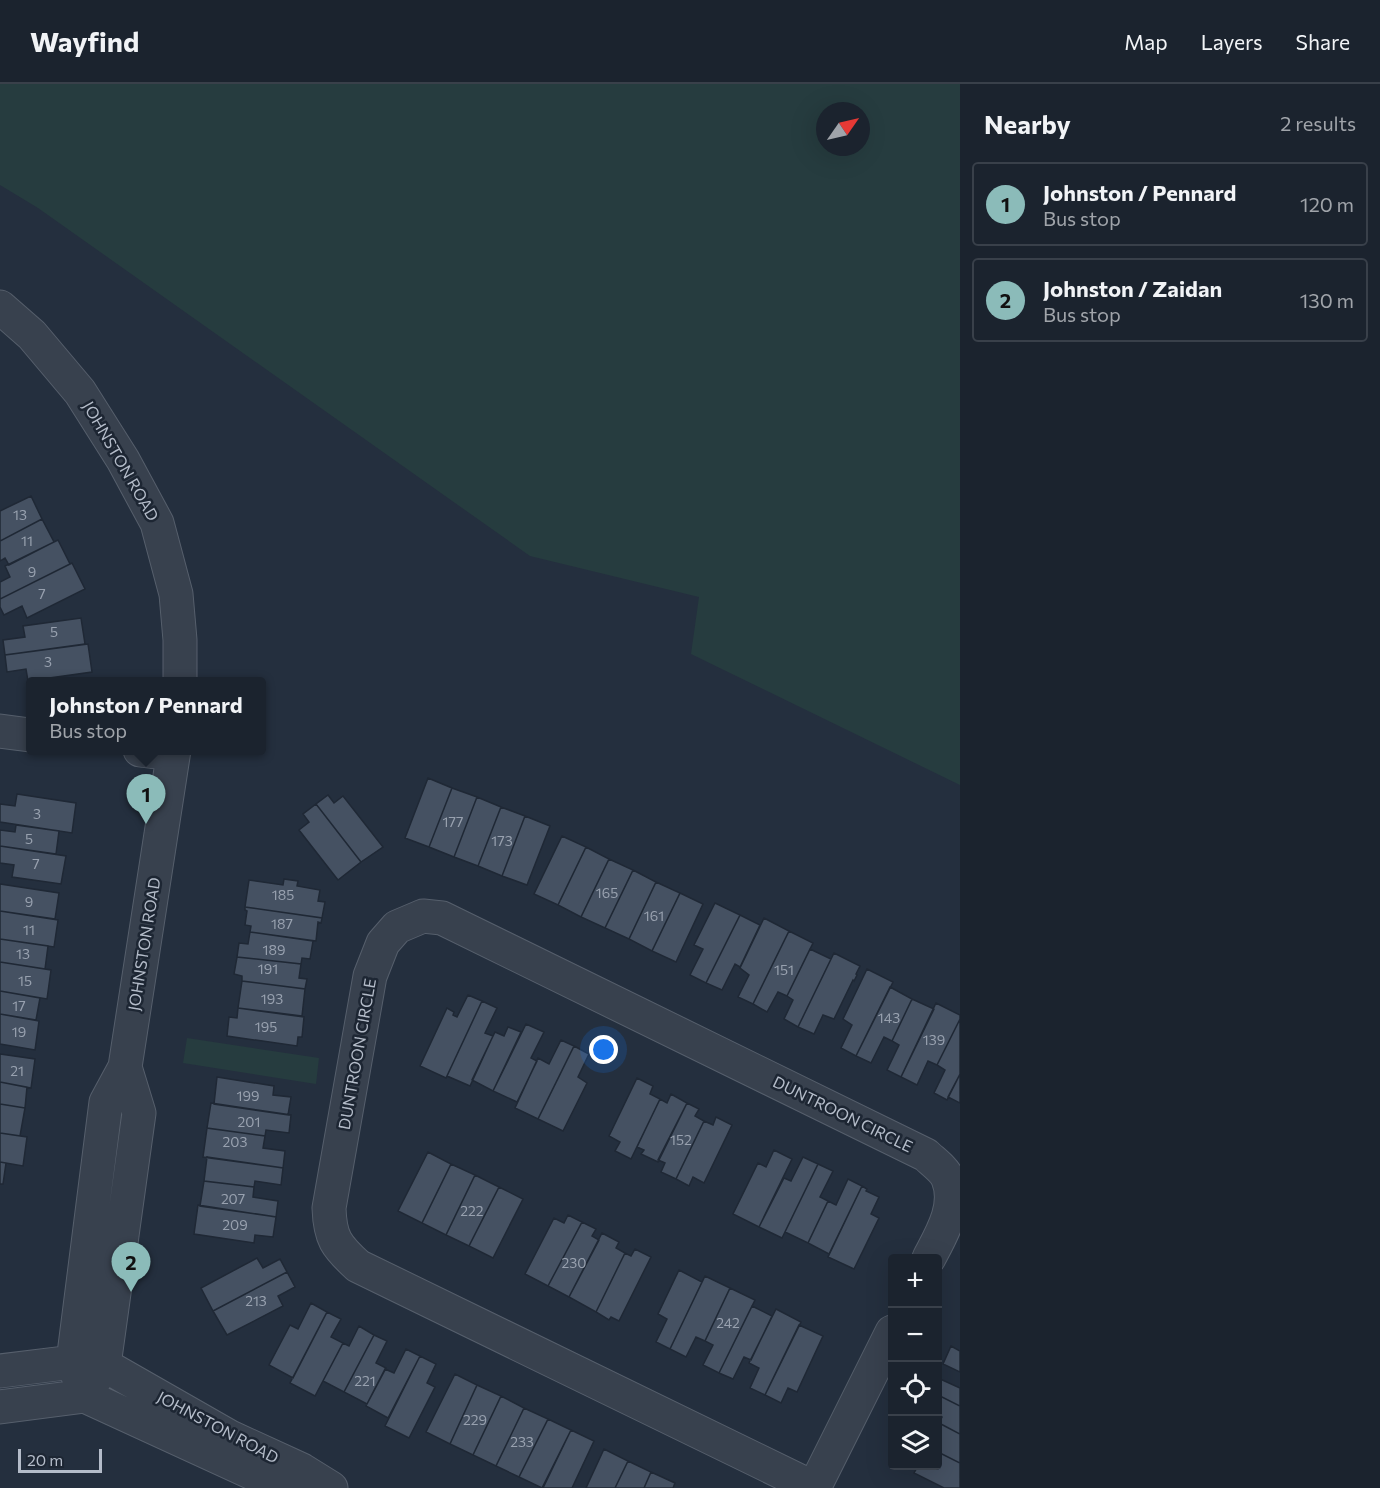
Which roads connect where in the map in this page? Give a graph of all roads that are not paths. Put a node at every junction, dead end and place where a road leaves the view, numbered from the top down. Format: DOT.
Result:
graph roads {
  1 [pos="0,308"];
  2 [pos="180,677"];
  3 [pos="0,731"];
  4 [pos="26,734"];
  5 [pos="174,755"];
  6 [pos="931,1254"];
  7 [pos="888,1340"];
  8 [pos="89,1364"];
  9 [pos="0,1371"];
  10 [pos="85,1396"];
  11 [pos="0,1407"];
  12 [pos="285,1488"];
  13 [pos="331,1488"];
  14 [pos="814,1488"];
  1 -- 2 [label="street, JOHNSTON ROAD"];
  3 -- 4 [label="street"];
  5 -- 8 [label="street, JOHNSTON ROAD"];
  6 -- 14 [label="street, DUNTROON CIRCLE"];
  7 -- 14 [label="street, DUNTROON CIRCLE"];
  8 -- 9 [label="street"];
  8 -- 10 [label="street, JOHNSTON ROAD"];
  8 -- 13 [label="street, JOHNSTON ROAD"];
  10 -- 11 [label="street"];
  10 -- 12 [label="street, JOHNSTON ROAD"];
}
